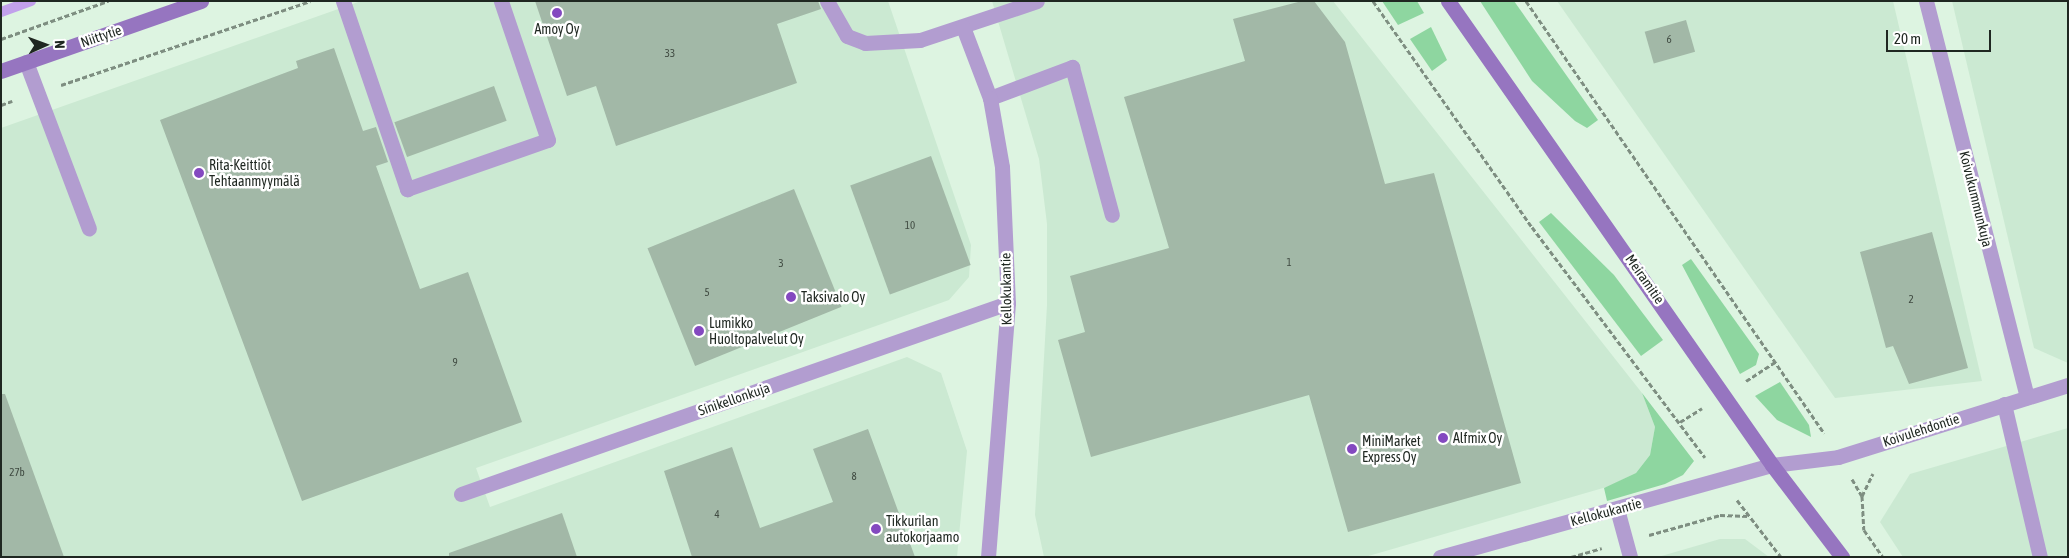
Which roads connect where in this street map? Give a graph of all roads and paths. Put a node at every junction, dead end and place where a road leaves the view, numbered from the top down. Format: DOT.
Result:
graph roads {
  1 [pos="108,1"];
  2 [pos="201,1"];
  3 [pos="310,1"];
  4 [pos="343,1"];
  5 [pos="500,1"];
  6 [pos="827,1"];
  7 [pos="1036,1"];
  8 [pos="1373,1"];
  9 [pos="1448,1"];
  10 [pos="1526,1"];
  11 [pos="1926,1"];
  12 [pos="963,27"];
  13 [pos="1,39"];
  14 [pos="26,62"];
  15 [pos="1,71"];
  16 [pos="38,93"];
  17 [pos="990,98"];
  18 [pos="1,105"];
  19 [pos="1112,215"];
  20 [pos="89,229"];
  21 [pos="1008,303"];
  22 [pos="2068,385"];
  23 [pos="2027,397"];
  24 [pos="2004,404"];
  25 [pos="1838,457"];
  26 [pos="1772,465"];
  27 [pos="1723,480"];
  28 [pos="461,494"];
  29 [pos="1617,509"];
  30 [pos="1748,516"];
  31 [pos="1625,542"];
  32 [pos="988,557"];
  33 [pos="1440,557"];
  34 [pos="1571,557"];
  35 [pos="1630,557"];
  36 [pos="1781,557"];
  37 [pos="1842,557"];
  38 [pos="1883,557"];
  39 [pos="2040,557"];
  1 -- 13 [label="path"];
  2 -- 14 [label="main road, Niittytie"];
  3 -- 16 [label="path"];
  4 -- 5 [label="street"];
  6 -- 12 [label="street"];
  7 -- 12 [label="street"];
  8 -- 27 [label="path"];
  9 -- 26 [label="main road, Meiramitie"];
  10 -- 25 [label="path"];
  11 -- 23 [label="street, Koivukummunkuja"];
  12 -- 17 [label="street, Kellokukantie"];
  14 -- 15 [label="main road, Niittytie"];
  14 -- 16 [label="street"];
  16 -- 18 [label="path"];
  16 -- 20 [label="street"];
  17 -- 19 [label="street"];
  17 -- 21 [label="street, Kellokukantie"];
  21 -- 28 [label="street, Sinikellonkuja"];
  21 -- 32 [label="street, Kellokukantie"];
  22 -- 23 [label="street, Koivulehdontie"];
  23 -- 24 [label="street, Koivulehdontie"];
  24 -- 25 [label="street, Koivulehdontie"];
  24 -- 39 [label="street"];
  25 -- 26 [label="street, Koivulehdontie"];
  25 -- 38 [label="path"];
  26 -- 27 [label="street, Kellokukantie"];
  26 -- 37 [label="main road, Meiramitie"];
  27 -- 29 [label="street, Kellokukantie"];
  27 -- 30 [label="path"];
  29 -- 31 [label="street"];
  29 -- 33 [label="street, Kellokukantie"];
  30 -- 31 [label="path"];
  30 -- 36 [label="path"];
  31 -- 34 [label="path"];
  31 -- 35 [label="street"];
}
